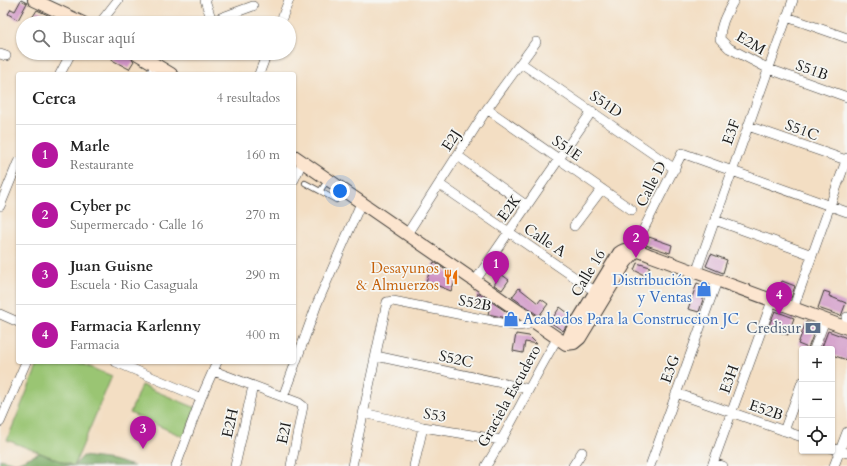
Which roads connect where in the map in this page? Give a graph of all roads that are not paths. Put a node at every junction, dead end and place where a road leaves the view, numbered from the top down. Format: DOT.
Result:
graph roads {
  1 [pos="34,0"];
  2 [pos="118,0"];
  3 [pos="205,0"];
  4 [pos="289,0"];
  5 [pos="734,0"];
  6 [pos="793,0"];
  7 [pos="252,6"];
  8 [pos="68,16"];
  9 [pos="105,16"];
  10 [pos="208,16"];
  11 [pos="231,16"];
  12 [pos="283,16"];
  13 [pos="787,17"];
  14 [pos="847,38"];
  15 [pos="536,42"];
  16 [pos="67,60"];
  17 [pos="144,60"];
  18 [pos="265,60"];
  19 [pos="521,62"];
  20 [pos="154,69"];
  21 [pos="769,69"];
  22 [pos="61,72"];
  23 [pos="164,72"];
  24 [pos="260,72"];
  25 [pos="847,97"];
  26 [pos="487,110"];
  27 [pos="592,111"];
  28 [pos="748,126"];
  29 [pos="458,156"];
  30 [pos="298,159"];
  31 [pos="559,159"];
  32 [pos="847,159"];
  33 [pos="675,169"];
  34 [pos="296,170"];
  35 [pos="732,171"];
  36 [pos="14,179"];
  37 [pos="328,180"];
  38 [pos="306,184"];
  39 [pos="439,184"];
  40 [pos="602,189"];
  41 [pos="320,191"];
  42 [pos="336,200"];
  43 [pos="361,203"];
  44 [pos="0,206"];
  45 [pos="527,206"];
  46 [pos="830,206"];
  47 [pos="632,210"];
  48 [pos="847,212"];
  49 [pos="715,220"];
  50 [pos="574,226"];
  51 [pos="508,232"];
  52 [pos="407,234"];
  53 [pos="633,250"];
  54 [pos="812,255"];
  55 [pos="696,273"];
  56 [pos="475,281"];
  57 [pos="717,281"];
  58 [pos="596,292"];
  59 [pos="772,301"];
  60 [pos="793,309"];
  61 [pos="0,314"];
  62 [pos="825,320"];
  63 [pos="16,321"];
  64 [pos="533,322"];
  65 [pos="846,324"];
  66 [pos="562,342"];
  67 [pos="815,346"];
  68 [pos="376,356"];
  69 [pos="296,363"];
  70 [pos="25,364"];
  71 [pos="127,364"];
  72 [pos="216,364"];
  73 [pos="296,364"];
  74 [pos="138,366"];
  75 [pos="214,371"];
  76 [pos="253,386"];
  77 [pos="529,389"];
  78 [pos="799,390"];
  79 [pos="676,393"];
  80 [pos="284,397"];
  81 [pos="201,398"];
  82 [pos="731,412"];
  83 [pos="364,413"];
  84 [pos="0,422"];
  85 [pos="423,427"];
  86 [pos="784,431"];
  87 [pos="847,432"];
  88 [pos="799,436"];
  89 [pos="502,440"];
  90 [pos="840,450"];
  91 [pos="582,452"];
  92 [pos="712,464"];
  93 [pos="176,466"];
  94 [pos="235,466"];
  95 [pos="292,466"];
  96 [pos="352,466"];
  97 [pos="414,466"];
  98 [pos="486,466"];
  99 [pos="573,466"];
  100 [pos="650,466"];
  101 [pos="723,466"];
  102 [pos="834,466"];
  1 -- 8 [label="main road"];
  2 -- 9 [label="street"];
  3 -- 10 [label="street"];
  4 -- 12 [label="street"];
  5 -- 21 [label="street, E2M"];
  6 -- 13 [label="street, E3F"];
  7 -- 11 [label="street"];
  13 -- 14 [label="street"];
  13 -- 21 [label="street, E3F"];
  15 -- 19 [label="street, E2J"];
  16 -- 22 [label="street"];
  17 -- 20 [label="main road"];
  18 -- 24 [label="street"];
  19 -- 26 [label="street, E2J"];
  19 -- 27 [label="street, S51D"];
  20 -- 23 [label="main road"];
  21 -- 25 [label="street, S51B"];
  21 -- 28 [label="street, E3F"];
  26 -- 29 [label="street, E2J"];
  26 -- 31 [label="street, S51E"];
  27 -- 31 [label="street, E2K"];
  27 -- 33 [label="street, S51D"];
  28 -- 32 [label="street, S51C"];
  28 -- 35 [label="street, E3F"];
  29 -- 39 [label="street, E2J"];
  29 -- 45 [label="street"];
  30 -- 34 [label="street"];
  30 -- 37 [label="main road"];
  31 -- 40 [label="street, S51E"];
  31 -- 45 [label="street, E2K"];
  32 -- 46 [label="street"];
  33 -- 35 [label="street, Calle D"];
  33 -- 53 [label="street, Calle D"];
  35 -- 46 [label="street"];
  35 -- 49 [label="street, E3F"];
  36 -- 44 [label="street"];
  37 -- 41 [label="lane"];
  37 -- 43 [label="main road"];
  38 -- 41 [label="lane"];
  39 -- 51 [label="street, Calle A"];
  39 -- 52 [label="street, E2J"];
  40 -- 47 [label="street, S51E"];
  40 -- 50 [label="street"];
  41 -- 42 [label="lane"];
  43 -- 52 [label="main road"];
  43 -- 69 [label="street"];
  45 -- 51 [label="street, E2K"];
  46 -- 48 [label="street"];
  46 -- 54 [label="street"];
  49 -- 54 [label="street"];
  49 -- 55 [label="street, E3F"];
  51 -- 56 [label="street, E2K"];
  51 -- 58 [label="street, Calle A"];
  52 -- 56 [label="main road"];
  53 -- 55 [label="main road"];
  53 -- 58 [label="main road, Calle 16"];
  53 -- 66 [label="main road, Calle 16"];
  54 -- 60 [label="street"];
  55 -- 57 [label="main road"];
  56 -- 64 [label="main road"];
  57 -- 59 [label="main road"];
  57 -- 79 [label="street, E3G"];
  58 -- 66 [label="main road, Calle 16"];
  59 -- 60 [label="main road"];
  59 -- 82 [label="street, E3H"];
  60 -- 62 [label="main road"];
  61 -- 63 [label="street"];
  62 -- 65 [label="main road"];
  62 -- 67 [label="street"];
  64 -- 66 [label="main road"];
  64 -- 68 [label="street, S52B"];
  66 -- 77 [label="street, Graciela Escudero"];
  68 -- 77 [label="street, S52C"];
  68 -- 83 [label="street"];
  70 -- 84 [label="street"];
  71 -- 74 [label="street"];
  72 -- 75 [label="street"];
  73 -- 80 [label="street"];
  74 -- 81 [label="street"];
  75 -- 76 [label="street"];
  75 -- 81 [label="street"];
  76 -- 80 [label="street"];
  76 -- 94 [label="street, E2H"];
  77 -- 89 [label="street, Graciela Escudero"];
  78 -- 86 [label="street"];
  79 -- 82 [label="street, E52B"];
  79 -- 100 [label="street, E3G"];
  80 -- 95 [label="street, E2I"];
  81 -- 93 [label="street"];
  82 -- 86 [label="street, E52B"];
  82 -- 92 [label="street, E3H"];
  83 -- 85 [label="street, S53"];
  83 -- 96 [label="street"];
  85 -- 89 [label="street, S53"];
  85 -- 97 [label="street"];
  86 -- 88 [label="street, E52B"];
  87 -- 90 [label="street"];
  89 -- 98 [label="street, Graciela Escudero"];
  90 -- 102 [label="street"];
  91 -- 99 [label="street"];
  92 -- 101 [label="street"];
}
